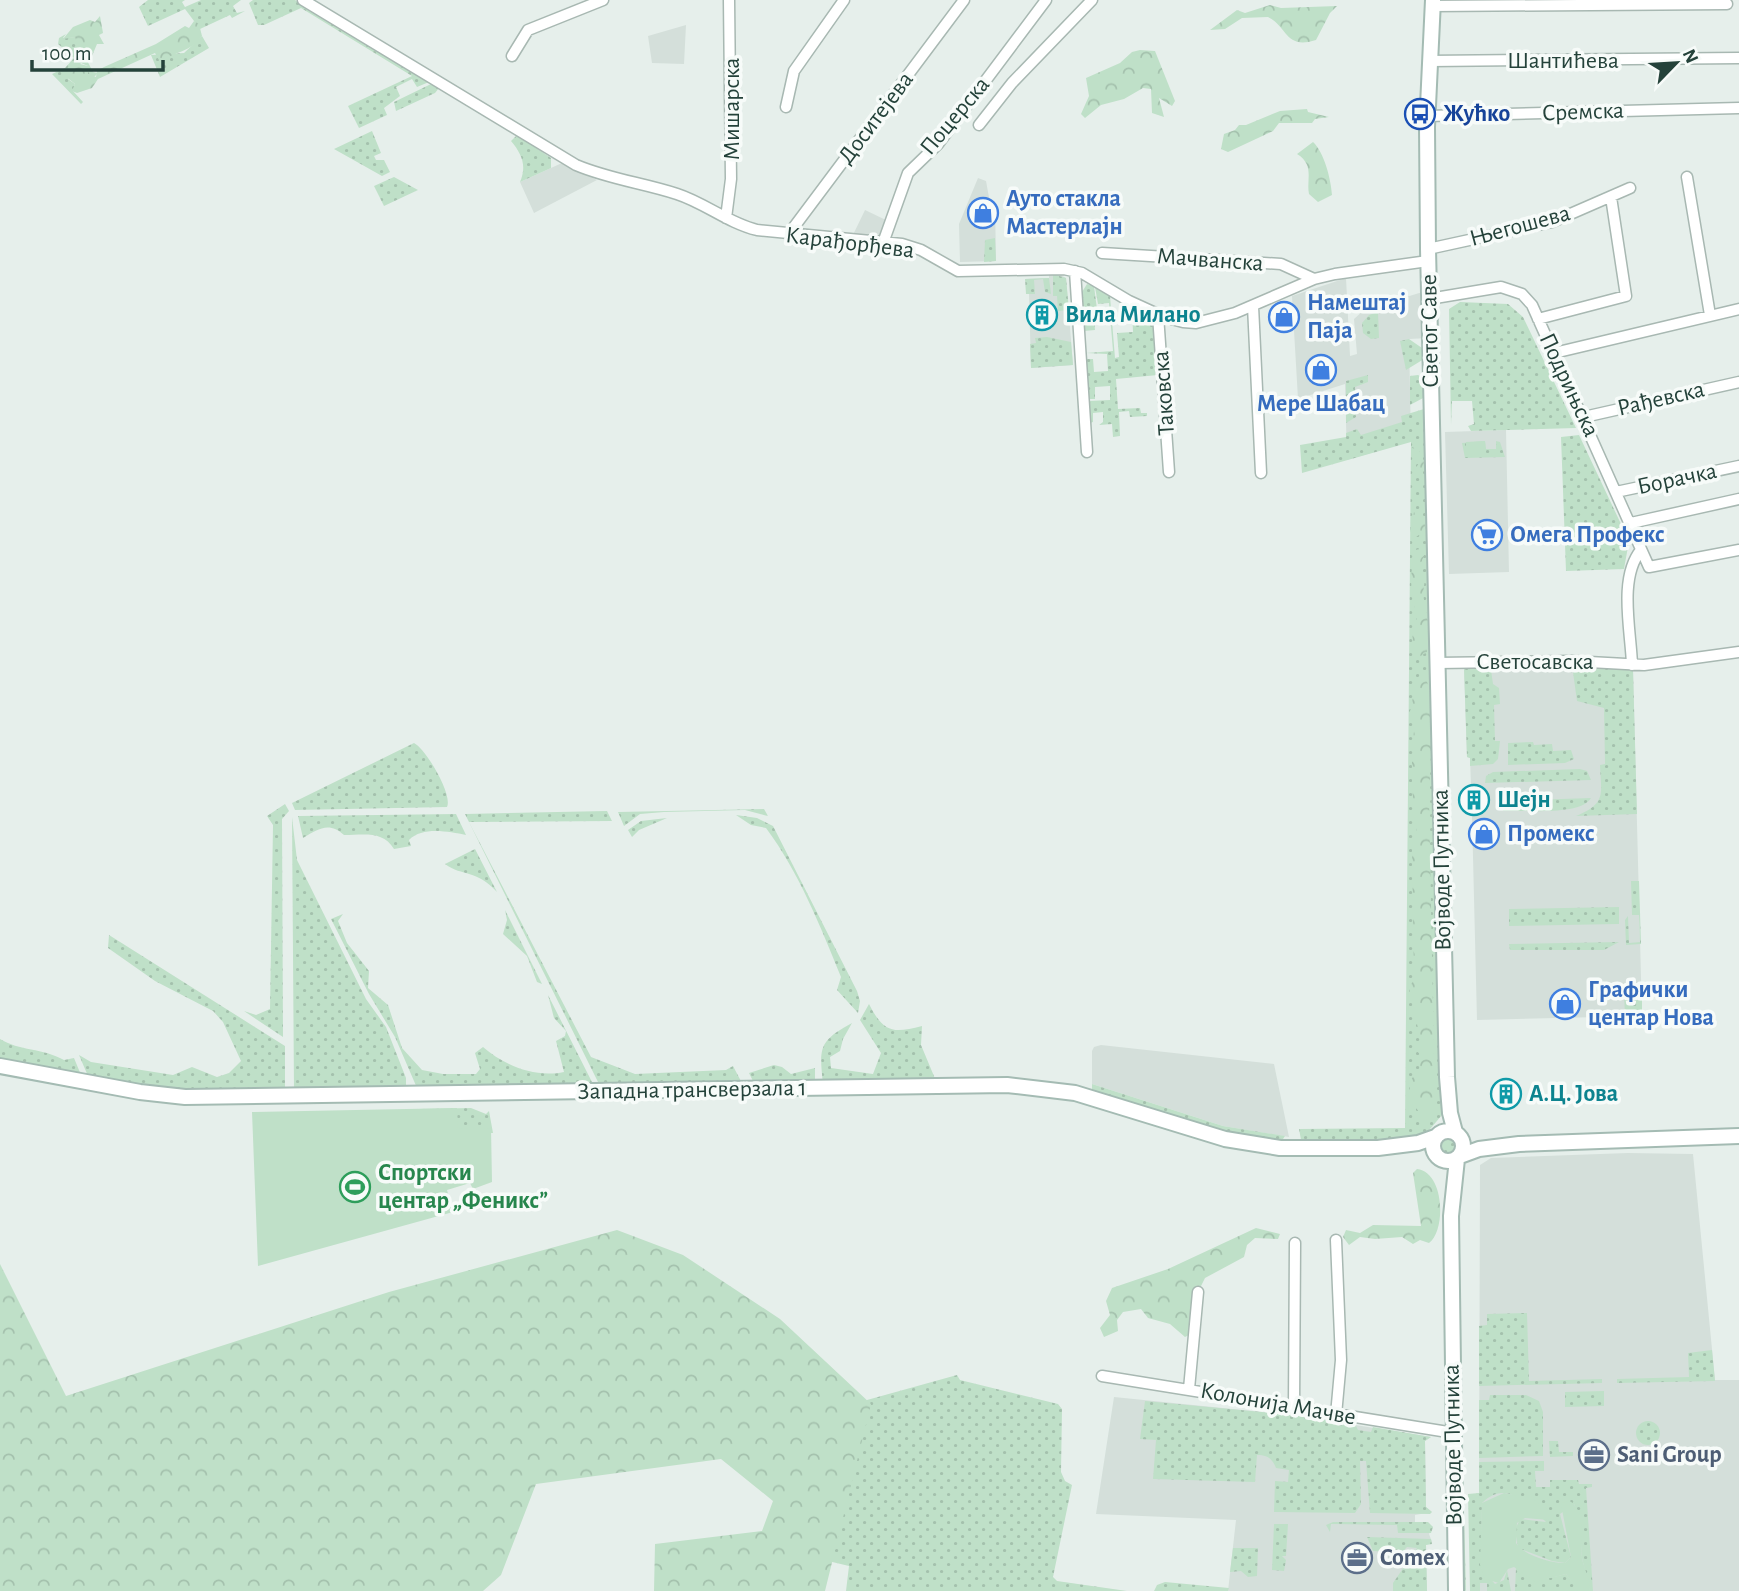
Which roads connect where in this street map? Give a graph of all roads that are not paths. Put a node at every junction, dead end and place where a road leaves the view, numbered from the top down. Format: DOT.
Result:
graph roads {
  1 [pos="303,0"];
  2 [pos="603,0"];
  3 [pos="729,0"];
  4 [pos="844,0"];
  5 [pos="964,0"];
  6 [pos="1046,0"];
  7 [pos="1092,0"];
  8 [pos="1432,3"];
  9 [pos="1727,4"];
  10 [pos="512,56"];
  11 [pos="1739,58"];
  12 [pos="1429,61"];
  13 [pos="786,107"];
  14 [pos="1739,108"];
  15 [pos="1427,116"];
  16 [pos="979,125"];
  17 [pos="1687,177"];
  18 [pos="1630,188"];
  19 [pos="1611,197"];
  20 [pos="726,218"];
  21 [pos="788,235"];
  22 [pos="883,243"];
  23 [pos="1102,253"];
  24 [pos="1428,255"];
  25 [pos="1075,271"];
  26 [pos="1314,279"];
  27 [pos="1429,299"];
  28 [pos="1253,306"];
  29 [pos="1739,309"];
  30 [pos="1158,315"];
  31 [pos="1710,315"];
  32 [pos="1538,319"];
  33 [pos="1554,353"];
  34 [pos="1739,382"];
  35 [pos="1584,417"];
  36 [pos="1087,452"];
  37 [pos="1739,466"];
  38 [pos="1169,472"];
  39 [pos="1261,473"];
  40 [pos="1616,492"];
  41 [pos="1739,499"];
  42 [pos="1631,523"];
  43 [pos="1641,550"];
  44 [pos="1739,550"];
  45 [pos="1739,652"];
  46 [pos="1437,663"];
  47 [pos="1632,665"];
  48 [pos="0,1066"];
  49 [pos="1447,1077"];
  50 [pos="1458,1134"];
  51 [pos="1437,1136"];
  52 [pos="1739,1136"];
  53 [pos="1519,1144"];
  54 [pos="1378,1148"];
  55 [pos="1437,1156"];
  56 [pos="1458,1157"];
  57 [pos="1451,1216"];
  58 [pos="1336,1240"];
  59 [pos="1295,1242"];
  60 [pos="1198,1292"];
  61 [pos="1102,1377"];
  62 [pos="1189,1389"];
  63 [pos="1294,1408"];
  64 [pos="1336,1415"];
  65 [pos="1454,1433"];
  66 [pos="1456,1591"];
  1 -- 20 [label="street, Карађорђева"];
  2 -- 10 [label="street"];
  3 -- 20 [label="street, Мишарска"];
  4 -- 13 [label="street"];
  5 -- 21 [label="street, Доситејева"];
  6 -- 22 [label="street, Поцерска"];
  7 -- 16 [label="street"];
  8 -- 9 [label="street"];
  8 -- 12 [label="main road, Светог Саве"];
  11 -- 12 [label="street, Шантићева"];
  12 -- 15 [label="main road, Светог Саве"];
  14 -- 15 [label="street, Сремска"];
  15 -- 24 [label="main road, Светог Саве"];
  17 -- 31 [label="street"];
  18 -- 19 [label="street, Његошева"];
  19 -- 24 [label="street, Његошева"];
  19 -- 32 [label="street"];
  20 -- 21 [label="street, Карађорђева"];
  21 -- 22 [label="street, Карађорђева"];
  22 -- 25 [label="street, Карађорђева"];
  23 -- 26 [label="street, Мачванска"];
  24 -- 26 [label="street, Карађорђева"];
  24 -- 27 [label="main road, Светог Саве"];
  25 -- 30 [label="street, Карађорђева"];
  25 -- 36 [label="street"];
  26 -- 28 [label="street, Карађорђева"];
  27 -- 32 [label="street, Подрињска"];
  27 -- 46 [label="main road, Светог Саве"];
  28 -- 30 [label="street, Карађорђева"];
  28 -- 39 [label="street"];
  29 -- 31 [label="street"];
  30 -- 38 [label="street, Таковска"];
  31 -- 33 [label="street"];
  32 -- 33 [label="street, Подрињска"];
  33 -- 35 [label="street, Подрињска"];
  34 -- 35 [label="street, Рађевска"];
  35 -- 40 [label="street, Подрињска"];
  37 -- 40 [label="street, Борачка"];
  40 -- 42 [label="street, Подрињска"];
  41 -- 42 [label="street"];
  42 -- 43 [label="street, Подрињска"];
  43 -- 44 [label="street, Подрињска"];
  43 -- 47 [label="street"];
  45 -- 47 [label="street, Светосавска"];
  46 -- 47 [label="street, Светосавска"];
  46 -- 49 [label="main road, Војводе Путника"];
  48 -- 54 [label="main road, Западна трансверзала 1"];
  49 -- 50 [label="main road, Војводе Путника"];
  49 -- 51 [label="main road, Војводе Путника"];
  50 -- 51 [label="main road"];
  50 -- 53 [label="main road"];
  50 -- 56 [label="main road"];
  51 -- 54 [label="main road, Западна трансверзала 1"];
  51 -- 55 [label="main road"];
  52 -- 53 [label="main road"];
  53 -- 56 [label="main road"];
  54 -- 55 [label="main road, Западна трансверзала 1"];
  55 -- 56 [label="main road"];
  55 -- 57 [label="main road, Војводе Путника"];
  56 -- 57 [label="main road, Војводе Путника"];
  57 -- 65 [label="main road, Војводе Путника"];
  58 -- 64 [label="street"];
  59 -- 63 [label="street"];
  60 -- 62 [label="street"];
  61 -- 62 [label="street, Колонија Мачве"];
  62 -- 63 [label="street, Колонија Мачве"];
  63 -- 64 [label="street, Колонија Мачве"];
  64 -- 65 [label="street, Колонија Мачве"];
  65 -- 66 [label="main road, Војводе Путника"];
}
